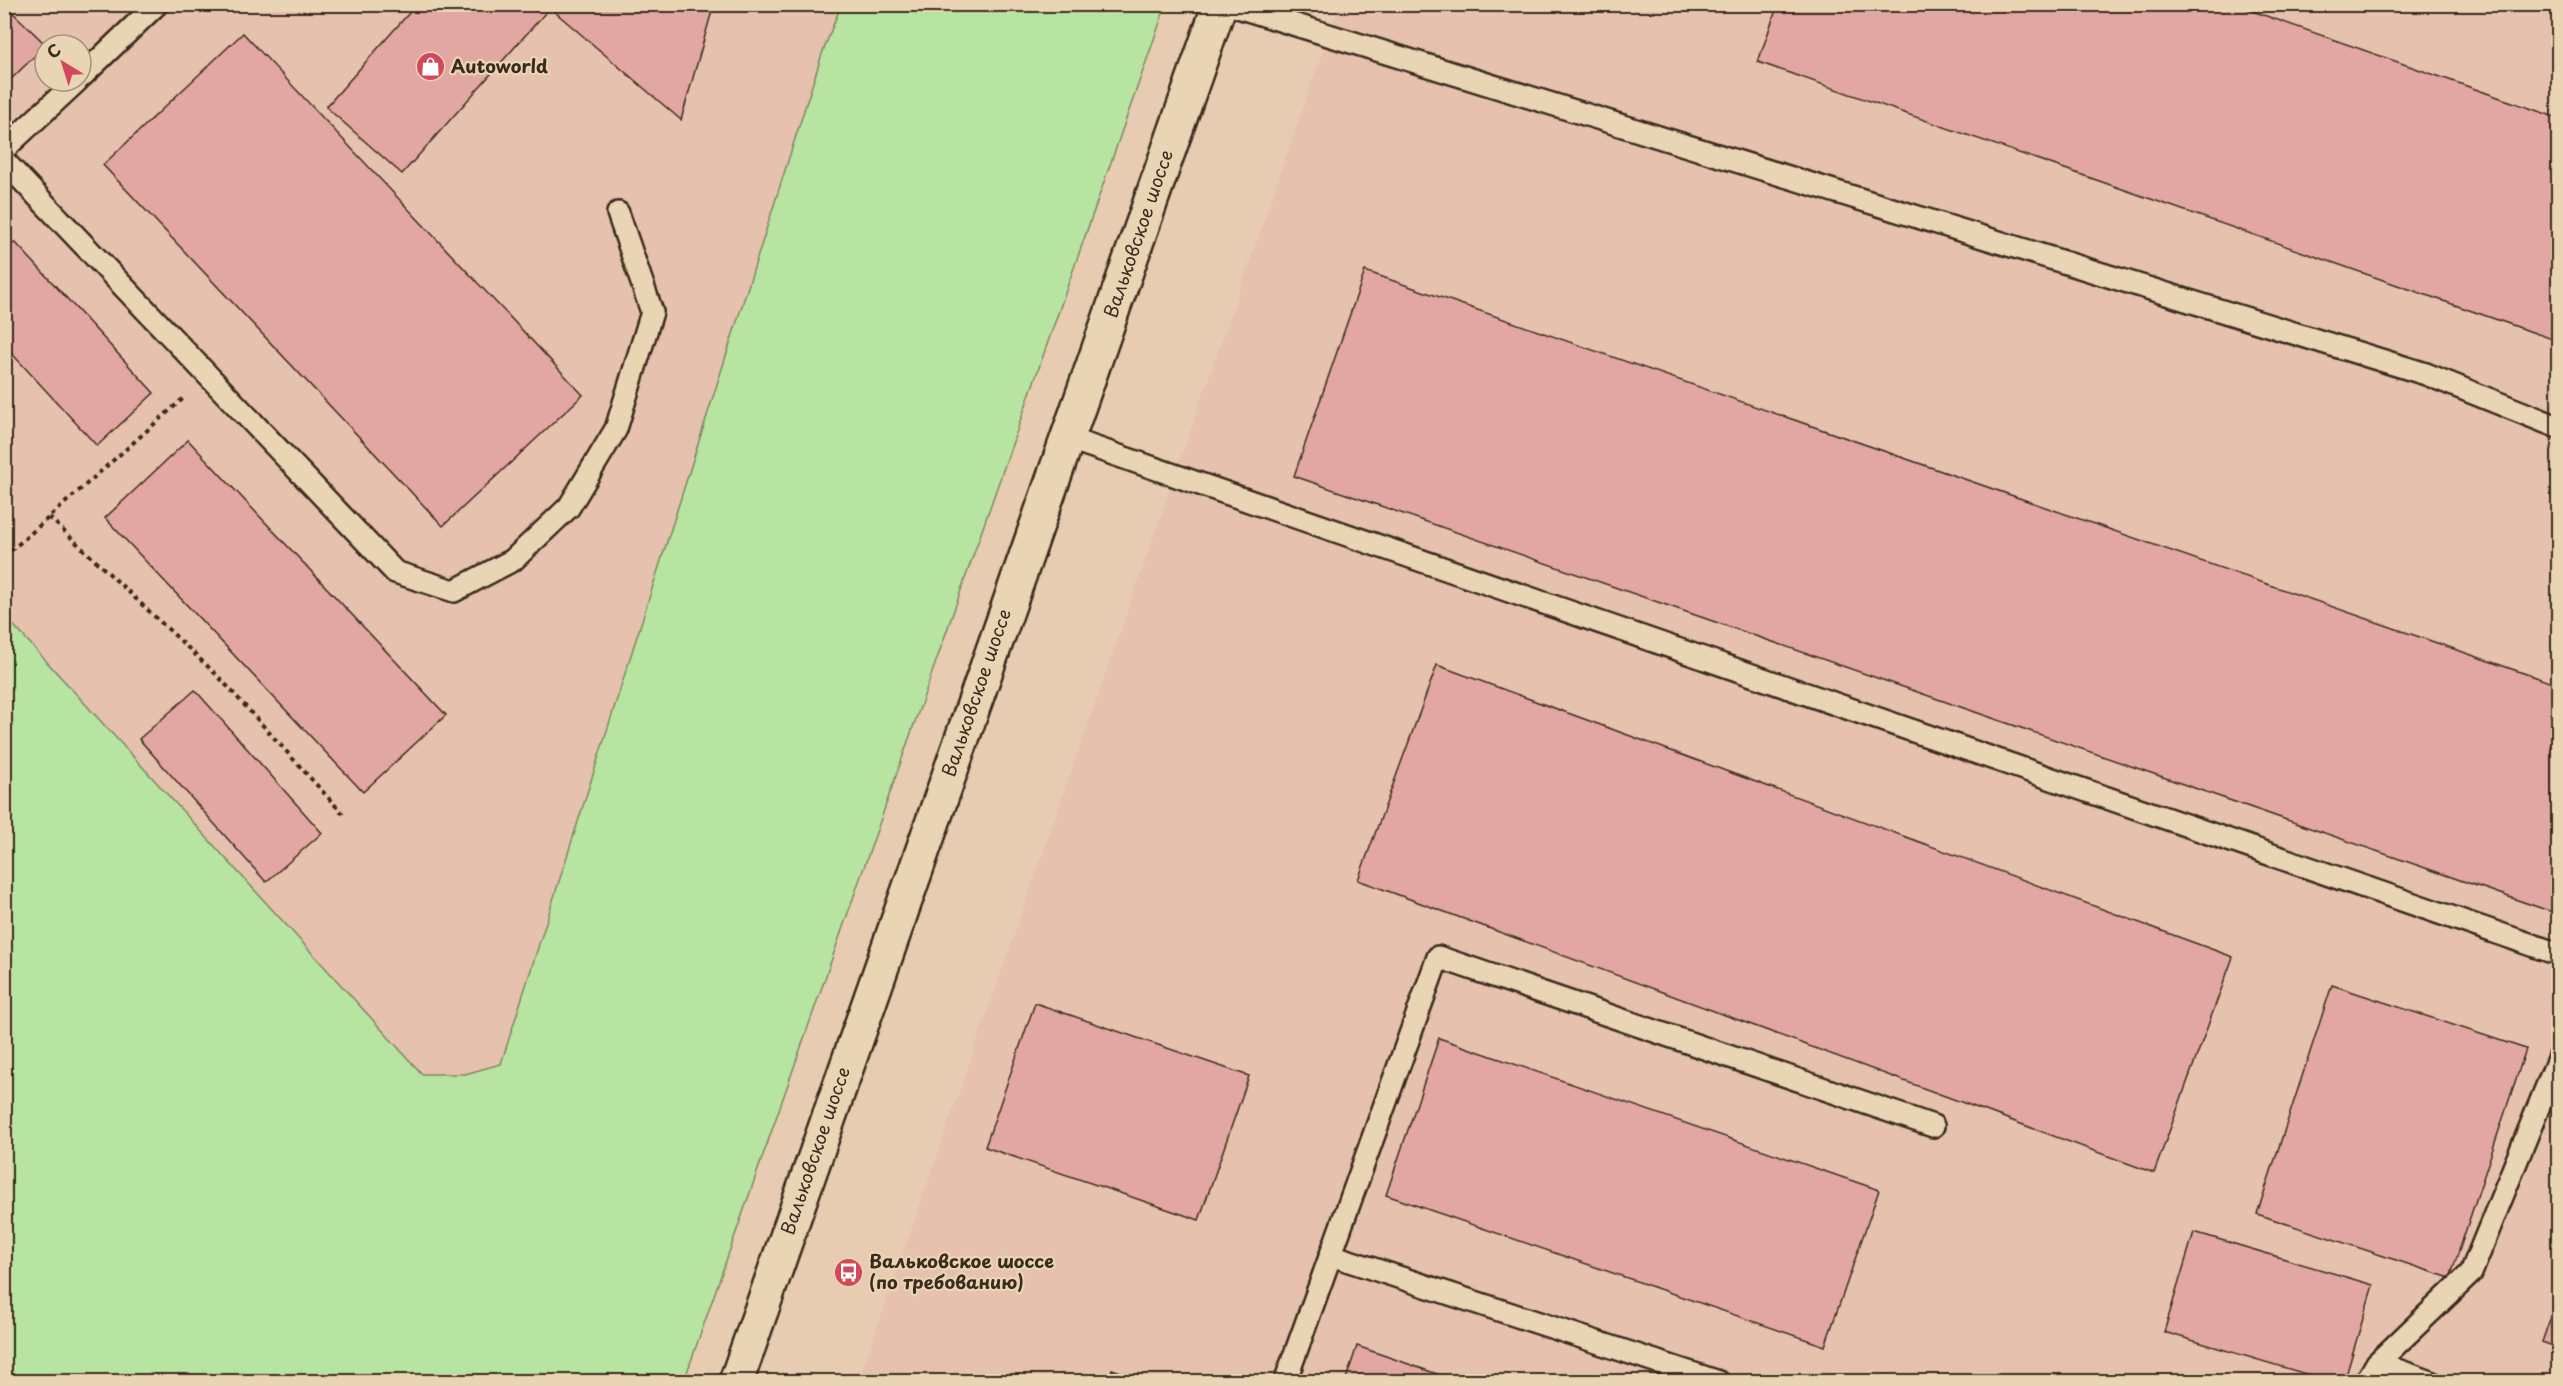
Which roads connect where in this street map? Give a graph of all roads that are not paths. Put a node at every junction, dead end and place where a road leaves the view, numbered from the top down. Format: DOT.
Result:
graph roads {
  1 [pos="157,4"];
  2 [pos="1220,4"];
  3 [pos="1228,4"];
  4 [pos="93,65"];
  5 [pos="64,93"];
  6 [pos="4,150"];
  7 [pos="4,161"];
  8 [pos="618,213"];
  9 [pos="2559,427"];
  10 [pos="1067,438"];
  11 [pos="2559,954"];
  12 [pos="2558,1059"];
  13 [pos="1933,1125"];
  14 [pos="1331,1255"];
  15 [pos="2377,1363"];
  16 [pos="735,1382"];
  17 [pos="1286,1382"];
  18 [pos="1719,1382"];
  19 [pos="2366,1382"];
  20 [pos="2431,1382"];
  1 -- 4 [label="lane"];
  2 -- 10 [label="main road, Вальковское шоссе"];
  3 -- 9 [label="lane"];
  5 -- 6 [label="lane"];
  7 -- 8 [label="lane"];
  10 -- 11 [label="lane"];
  10 -- 16 [label="main road, Вальковское шоссе"];
  12 -- 15 [label="lane"];
  13 -- 14 [label="lane"];
  14 -- 17 [label="lane"];
  14 -- 18 [label="lane"];
  15 -- 19 [label="lane"];
  15 -- 20 [label="lane"];
}
